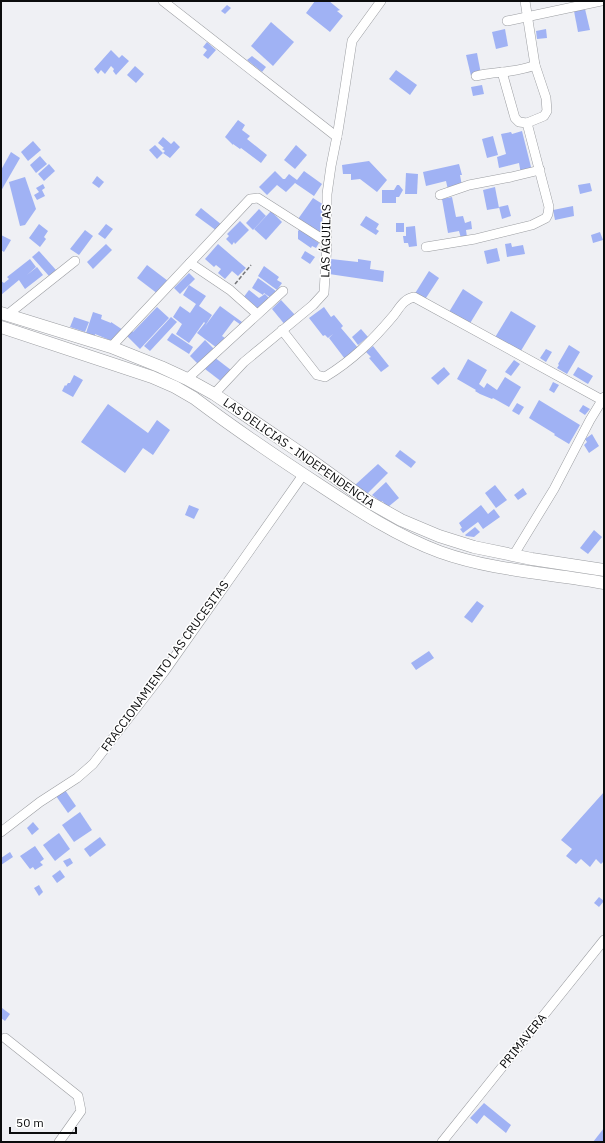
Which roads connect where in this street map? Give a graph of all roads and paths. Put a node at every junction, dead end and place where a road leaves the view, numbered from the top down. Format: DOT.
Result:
graph roads {
  1 [pos="163,1"];
  2 [pos="381,1"];
  3 [pos="525,1"];
  4 [pos="600,1"];
  5 [pos="528,16"];
  6 [pos="507,21"];
  7 [pos="535,65"];
  8 [pos="502,72"];
  9 [pos="476,76"];
  10 [pos="523,123"];
  11 [pos="337,137"];
  12 [pos="540,170"];
  13 [pos="440,195"];
  14 [pos="327,242"];
  15 [pos="426,247"];
  16 [pos="75,261"];
  17 [pos="190,262"];
  18 [pos="251,265"];
  19 [pos="230,290"];
  20 [pos="283,291"];
  21 [pos="4,314"];
  22 [pos="257,314"];
  23 [pos="1,327"];
  24 [pos="282,330"];
  25 [pos="111,347"];
  26 [pos="187,379"];
  27 [pos="214,394"];
  28 [pos="603,398"];
  29 [pos="283,441"];
  30 [pos="273,454"];
  31 [pos="303,475"];
  32 [pos="513,556"];
  33 [pos="604,570"];
  34 [pos="604,583"];
  35 [pos="1,832"];
  36 [pos="604,940"];
  37 [pos="5,1038"];
  38 [pos="59,1142"];
  39 [pos="442,1142"];
  1 -- 11 [label="street"];
  2 -- 11 [label="street, LAS ÁGUILAS"];
  3 -- 5 [label="street"];
  4 -- 5 [label="street"];
  5 -- 6 [label="street"];
  5 -- 7 [label="street"];
  7 -- 8 [label="street"];
  7 -- 10 [label="street"];
  8 -- 9 [label="street"];
  8 -- 10 [label="street"];
  10 -- 12 [label="street"];
  11 -- 14 [label="street, LAS ÁGUILAS"];
  12 -- 13 [label="street"];
  12 -- 15 [label="street"];
  14 -- 17 [label="street"];
  14 -- 24 [label="street, LAS ÁGUILAS"];
  16 -- 21 [label="street"];
  17 -- 19 [label="street"];
  17 -- 25 [label="street"];
  18 -- 19 [label="path"];
  19 -- 22 [label="street"];
  20 -- 22 [label="street"];
  21 -- 25 [label="main road, LAS DELICIAS - INDEPENDENCIA"];
  22 -- 26 [label="street"];
  23 -- 30 [label="main road, LAS DELICIAS - INDEPENDENCIA"];
  24 -- 27 [label="street, LAS ÁGUILAS"];
  24 -- 28 [label="street"];
  25 -- 26 [label="main road, LAS DELICIAS - INDEPENDENCIA"];
  26 -- 27 [label="main road, LAS DELICIAS - INDEPENDENCIA"];
  27 -- 29 [label="main road, LAS DELICIAS - INDEPENDENCIA"];
  28 -- 32 [label="street"];
  29 -- 30 [label="main road"];
  29 -- 32 [label="main road, LAS DELICIAS - INDEPENDENCIA"];
  30 -- 31 [label="main road, LAS DELICIAS - INDEPENDENCIA"];
  31 -- 34 [label="main road, LAS DELICIAS - INDEPENDENCIA"];
  31 -- 35 [label="street, FRACCIONAMIENTO LAS CRUCESITAS"];
  32 -- 33 [label="main road, LAS DELICIAS - INDEPENDENCIA"];
  36 -- 39 [label="street, PRIMAVERA"];
  37 -- 38 [label="street"];
}
